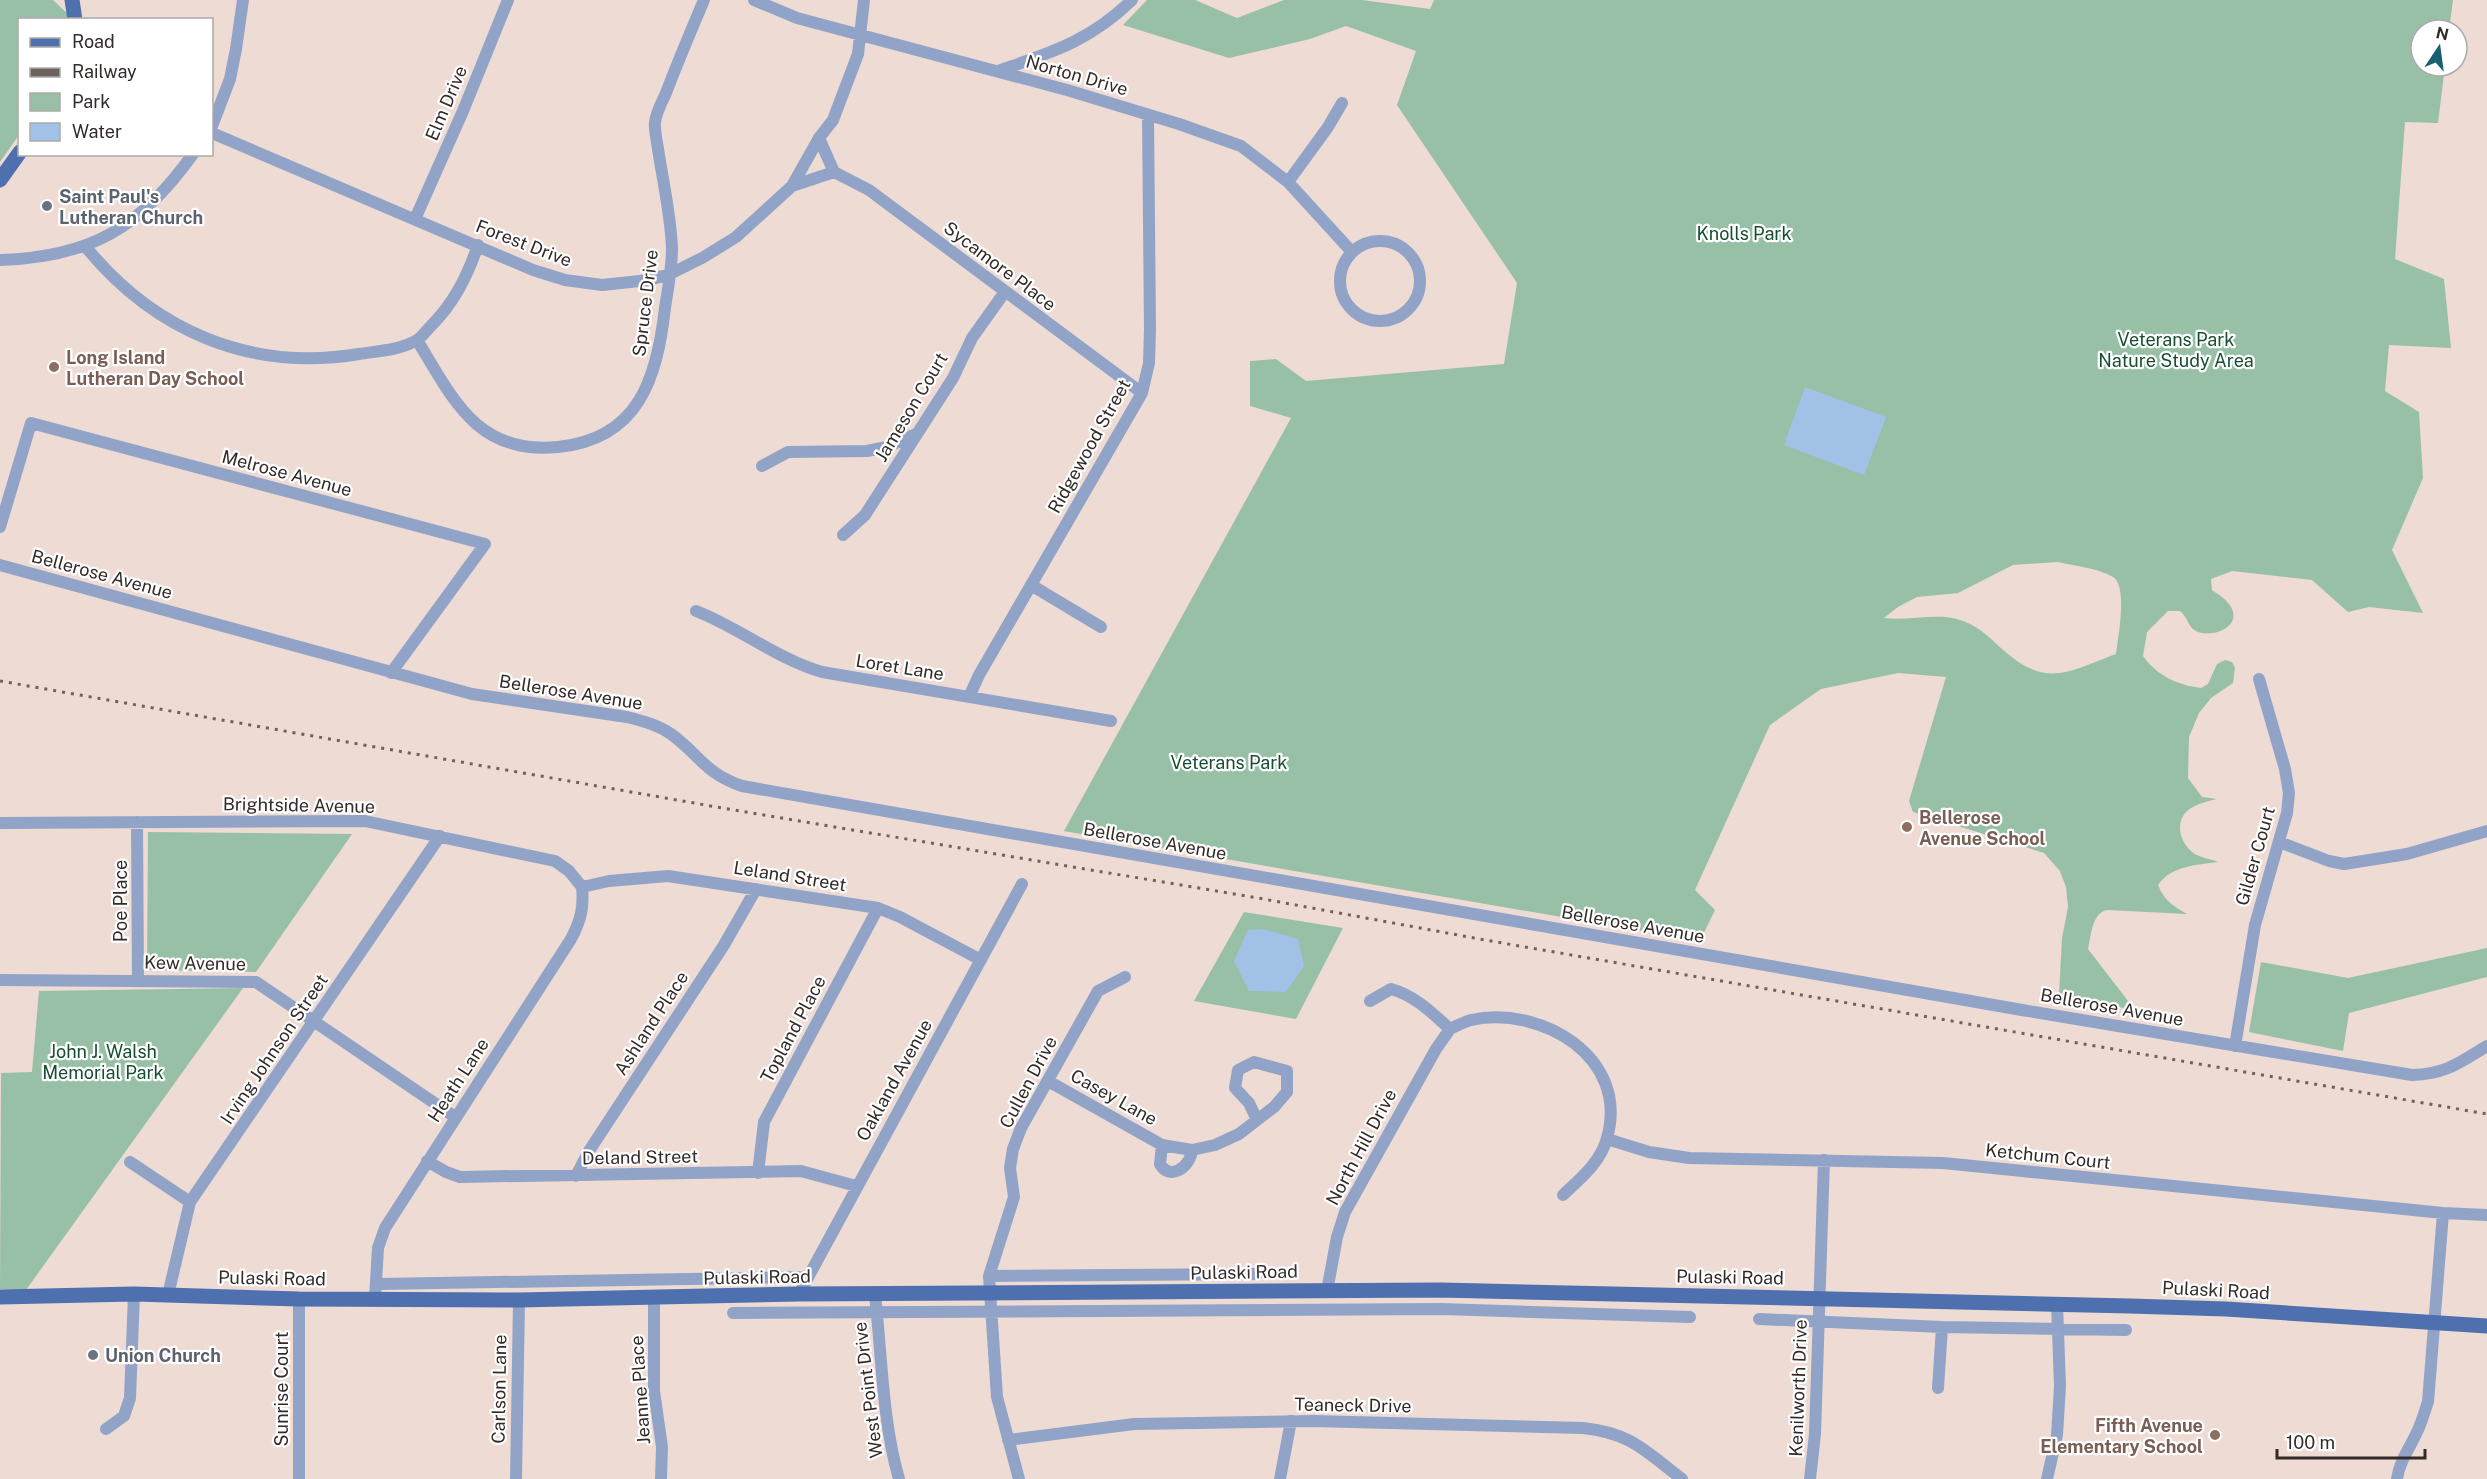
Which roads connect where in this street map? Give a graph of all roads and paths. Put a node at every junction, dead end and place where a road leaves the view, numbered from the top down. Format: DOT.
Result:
graph roads {
  1 [pos="72,0"];
  2 [pos="243,0"];
  3 [pos="508,0"];
  4 [pos="704,0"];
  5 [pos="754,0"];
  6 [pos="864,0"];
  7 [pos="1132,0"];
  8 [pos="75,18"];
  9 [pos="860,35"];
  10 [pos="998,71"];
  11 [pos="1342,103"];
  12 [pos="1148,116"];
  13 [pos="213,123"];
  14 [pos="213,133"];
  15 [pos="819,138"];
  16 [pos="18,155"];
  17 [pos="191,156"];
  18 [pos="834,172"];
  19 [pos="0,180"];
  20 [pos="1288,182"];
  21 [pos="792,186"];
  22 [pos="415,219"];
  23 [pos="85,246"];
  24 [pos="478,246"];
  25 [pos="1352,252"];
  26 [pos="0,260"];
  27 [pos="670,273"];
  28 [pos="1004,292"];
  29 [pos="417,340"];
  30 [pos="1142,393"];
  31 [pos="915,434"];
  32 [pos="762,466"];
  33 [pos="0,527"];
  34 [pos="843,535"];
  35 [pos="0,565"];
  36 [pos="1031,585"];
  37 [pos="696,611"];
  38 [pos="1101,627"];
  39 [pos="391,673"];
  40 [pos="2259,679"];
  41 [pos="969,697"];
  42 [pos="1111,721"];
  43 [pos="138,822"];
  44 [pos="0,823"];
  45 [pos="2487,831"];
  46 [pos="440,836"];
  47 [pos="2279,842"];
  48 [pos="1022,884"];
  49 [pos="582,887"];
  50 [pos="756,889"];
  51 [pos="878,908"];
  52 [pos="981,960"];
  53 [pos="1125,977"];
  54 [pos="0,980"];
  55 [pos="138,980"];
  56 [pos="1370,1001"];
  57 [pos="315,1020"];
  58 [pos="1450,1029"];
  59 [pos="2235,1046"];
  60 [pos="2487,1046"];
  61 [pos="1048,1081"];
  62 [pos="455,1117"];
  63 [pos="1257,1120"];
  64 [pos="1607,1139"];
  65 [pos="1162,1145"];
  66 [pos="1192,1150"];
  67 [pos="1824,1160"];
  68 [pos="427,1161"];
  69 [pos="130,1162"];
  70 [pos="758,1173"];
  71 [pos="576,1176"];
  72 [pos="856,1186"];
  73 [pos="1563,1195"];
  74 [pos="190,1202"];
  75 [pos="2443,1213"];
  76 [pos="2487,1215"];
  77 [pos="1257,1274"];
  78 [pos="989,1276"];
  79 [pos="808,1277"];
  80 [pos="1441,1290"];
  81 [pos="377,1291"];
  82 [pos="1326,1291"];
  83 [pos="134,1294"];
  84 [pos="799,1294"];
  85 [pos="990,1294"];
  86 [pos="168,1295"];
  87 [pos="875,1295"];
  88 [pos="1635,1295"];
  89 [pos="0,1297"];
  90 [pos="300,1299"];
  91 [pos="654,1299"];
  92 [pos="1820,1299"];
  93 [pos="519,1300"];
  94 [pos="2057,1304"];
  95 [pos="1442,1309"];
  96 [pos="733,1312"];
  97 [pos="877,1312"];
  98 [pos="991,1312"];
  99 [pos="1635,1315"];
  100 [pos="1690,1317"];
  101 [pos="1759,1318"];
  102 [pos="1819,1321"];
  103 [pos="2433,1323"];
  104 [pos="2487,1326"];
  105 [pos="1942,1327"];
  106 [pos="2058,1327"];
  107 [pos="2126,1330"];
  108 [pos="1938,1388"];
  109 [pos="1291,1421"];
  110 [pos="106,1429"];
  111 [pos="1008,1440"];
  112 [pos="299,1479"];
  113 [pos="516,1479"];
  114 [pos="661,1479"];
  115 [pos="899,1479"];
  116 [pos="1018,1479"];
  117 [pos="1280,1479"];
  118 [pos="1682,1479"];
  119 [pos="1810,1479"];
  120 [pos="2047,1479"];
  121 [pos="2397,1479"];
  1 -- 8 [label="main road"];
  2 -- 13 [label="street"];
  3 -- 22 [label="street, Elm Drive"];
  4 -- 27 [label="street, Spruce Drive"];
  5 -- 9 [label="street, Norton Drive"];
  6 -- 9 [label="street, Forest Drive"];
  7 -- 10 [label="street"];
  9 -- 10 [label="street, Norton Drive"];
  9 -- 15 [label="street, Forest Drive"];
  10 -- 12 [label="street, Norton Drive"];
  11 -- 20 [label="street"];
  12 -- 20 [label="street, Norton Drive"];
  12 -- 30 [label="street, Ridgewood Street"];
  14 -- 22 [label="street, Forest Drive"];
  15 -- 18 [label="street"];
  15 -- 21 [label="street, Forest Drive"];
  16 -- 19 [label="main road"];
  17 -- 23 [label="street"];
  18 -- 21 [label="street"];
  18 -- 28 [label="street, Sycamore Place"];
  20 -- 25 [label="street, Norton Drive"];
  21 -- 27 [label="street, Forest Drive"];
  22 -- 24 [label="street, Forest Drive"];
  23 -- 26 [label="street"];
  23 -- 29 [label="street"];
  24 -- 27 [label="street, Forest Drive"];
  24 -- 29 [label="street"];
  25 -- 25 [label="street"];
  27 -- 29 [label="street, Spruce Drive"];
  28 -- 30 [label="street, Sycamore Place"];
  28 -- 31 [label="street, Jameson Court"];
  30 -- 36 [label="street, Ridgewood Street"];
  31 -- 32 [label="street"];
  31 -- 34 [label="street, Jameson Court"];
  33 -- 39 [label="street, Melrose Avenue"];
  35 -- 39 [label="street, Bellerose Avenue"];
  36 -- 38 [label="street"];
  36 -- 41 [label="street, Ridgewood Street"];
  37 -- 41 [label="street, Loret Lane"];
  39 -- 59 [label="street, Bellerose Avenue"];
  40 -- 47 [label="street, Gilder Court"];
  41 -- 42 [label="street, Loret Lane"];
  43 -- 44 [label="street, Brightside Avenue"];
  43 -- 46 [label="street, Brightside Avenue"];
  43 -- 55 [label="street, Poe Place"];
  45 -- 47 [label="street"];
  46 -- 49 [label="street, Brightside Avenue"];
  46 -- 57 [label="street, Irving Johnson Street"];
  47 -- 59 [label="street, Gilder Court"];
  48 -- 52 [label="street, Oakland Avenue"];
  49 -- 50 [label="street, Leland Street"];
  49 -- 62 [label="street, Heath Lane"];
  50 -- 51 [label="street, Leland Street"];
  50 -- 71 [label="street, Ashland Place"];
  51 -- 52 [label="street, Leland Street"];
  51 -- 70 [label="street, Topland Place"];
  52 -- 72 [label="street, Oakland Avenue"];
  53 -- 61 [label="street, Cullen Drive"];
  54 -- 55 [label="street, Kew Avenue"];
  55 -- 57 [label="street, Kew Avenue"];
  56 -- 58 [label="street"];
  57 -- 62 [label="street, Kew Avenue"];
  57 -- 74 [label="street, Irving Johnson Street"];
  58 -- 64 [label="street"];
  58 -- 82 [label="street, North Hill Drive"];
  59 -- 60 [label="street, Bellerose Avenue"];
  61 -- 65 [label="street, Casey Lane"];
  61 -- 78 [label="street, Cullen Drive"];
  62 -- 68 [label="street, Heath Lane"];
  63 -- 63 [label="street, Casey Lane"];
  63 -- 66 [label="street, Casey Lane"];
  64 -- 67 [label="street, Ketchum Court"];
  64 -- 73 [label="street"];
  65 -- 66 [label="street, Casey Lane"];
  65 -- 66 [label="street, Casey Lane"];
  67 -- 75 [label="street, Ketchum Court"];
  67 -- 92 [label="street, Kenilworth Drive"];
  68 -- 71 [label="street, Deland Street"];
  68 -- 81 [label="street, Heath Lane"];
  69 -- 74 [label="street"];
  70 -- 71 [label="street, Deland Street"];
  70 -- 72 [label="street, Deland Street"];
  72 -- 79 [label="street, Oakland Avenue"];
  74 -- 86 [label="street, Irving Johnson Street"];
  75 -- 76 [label="street, Ketchum Court"];
  75 -- 103 [label="street"];
  77 -- 78 [label="street"];
  78 -- 85 [label="street, Cullen Drive"];
  79 -- 81 [label="street"];
  79 -- 84 [label="street, Oakland Avenue"];
  80 -- 82 [label="main road, Pulaski Road"];
  80 -- 88 [label="main road, Pulaski Road"];
  80 -- 95 [label="street"];
  81 -- 90 [label="main road, Pulaski Road"];
  81 -- 93 [label="main road, Pulaski Road"];
  82 -- 85 [label="main road, Pulaski Road"];
  83 -- 86 [label="main road, Pulaski Road"];
  83 -- 89 [label="main road, Pulaski Road"];
  83 -- 110 [label="street"];
  84 -- 87 [label="main road, Pulaski Road"];
  84 -- 91 [label="main road, Pulaski Road"];
  85 -- 87 [label="main road, Pulaski Road"];
  85 -- 98 [label="street, Cullen Drive"];
  86 -- 90 [label="main road, Pulaski Road"];
  87 -- 97 [label="street, West Point Drive"];
  88 -- 92 [label="main road, Pulaski Road"];
  88 -- 99 [label="street"];
  90 -- 112 [label="street, Sunrise Court"];
  91 -- 93 [label="main road, Pulaski Road"];
  91 -- 114 [label="street, Jeanne Place"];
  92 -- 94 [label="main road, Pulaski Road"];
  92 -- 102 [label="street, Kenilworth Drive"];
  93 -- 113 [label="street, Carlson Lane"];
  94 -- 103 [label="main road, Pulaski Road"];
  94 -- 106 [label="street"];
  95 -- 98 [label="street"];
  95 -- 99 [label="street"];
  96 -- 97 [label="street"];
  97 -- 98 [label="street"];
  97 -- 115 [label="street, West Point Drive"];
  98 -- 111 [label="street, Cullen Drive"];
  99 -- 100 [label="street"];
  101 -- 102 [label="street"];
  102 -- 105 [label="street"];
  102 -- 119 [label="street, Kenilworth Drive"];
  103 -- 104 [label="main road, Pulaski Road"];
  103 -- 121 [label="street"];
  105 -- 106 [label="street"];
  105 -- 108 [label="street"];
  106 -- 107 [label="street"];
  106 -- 120 [label="street"];
  109 -- 111 [label="street, Teaneck Drive"];
  109 -- 117 [label="street"];
  109 -- 118 [label="street, Teaneck Drive"];
  111 -- 116 [label="street, Cullen Drive"];
}
